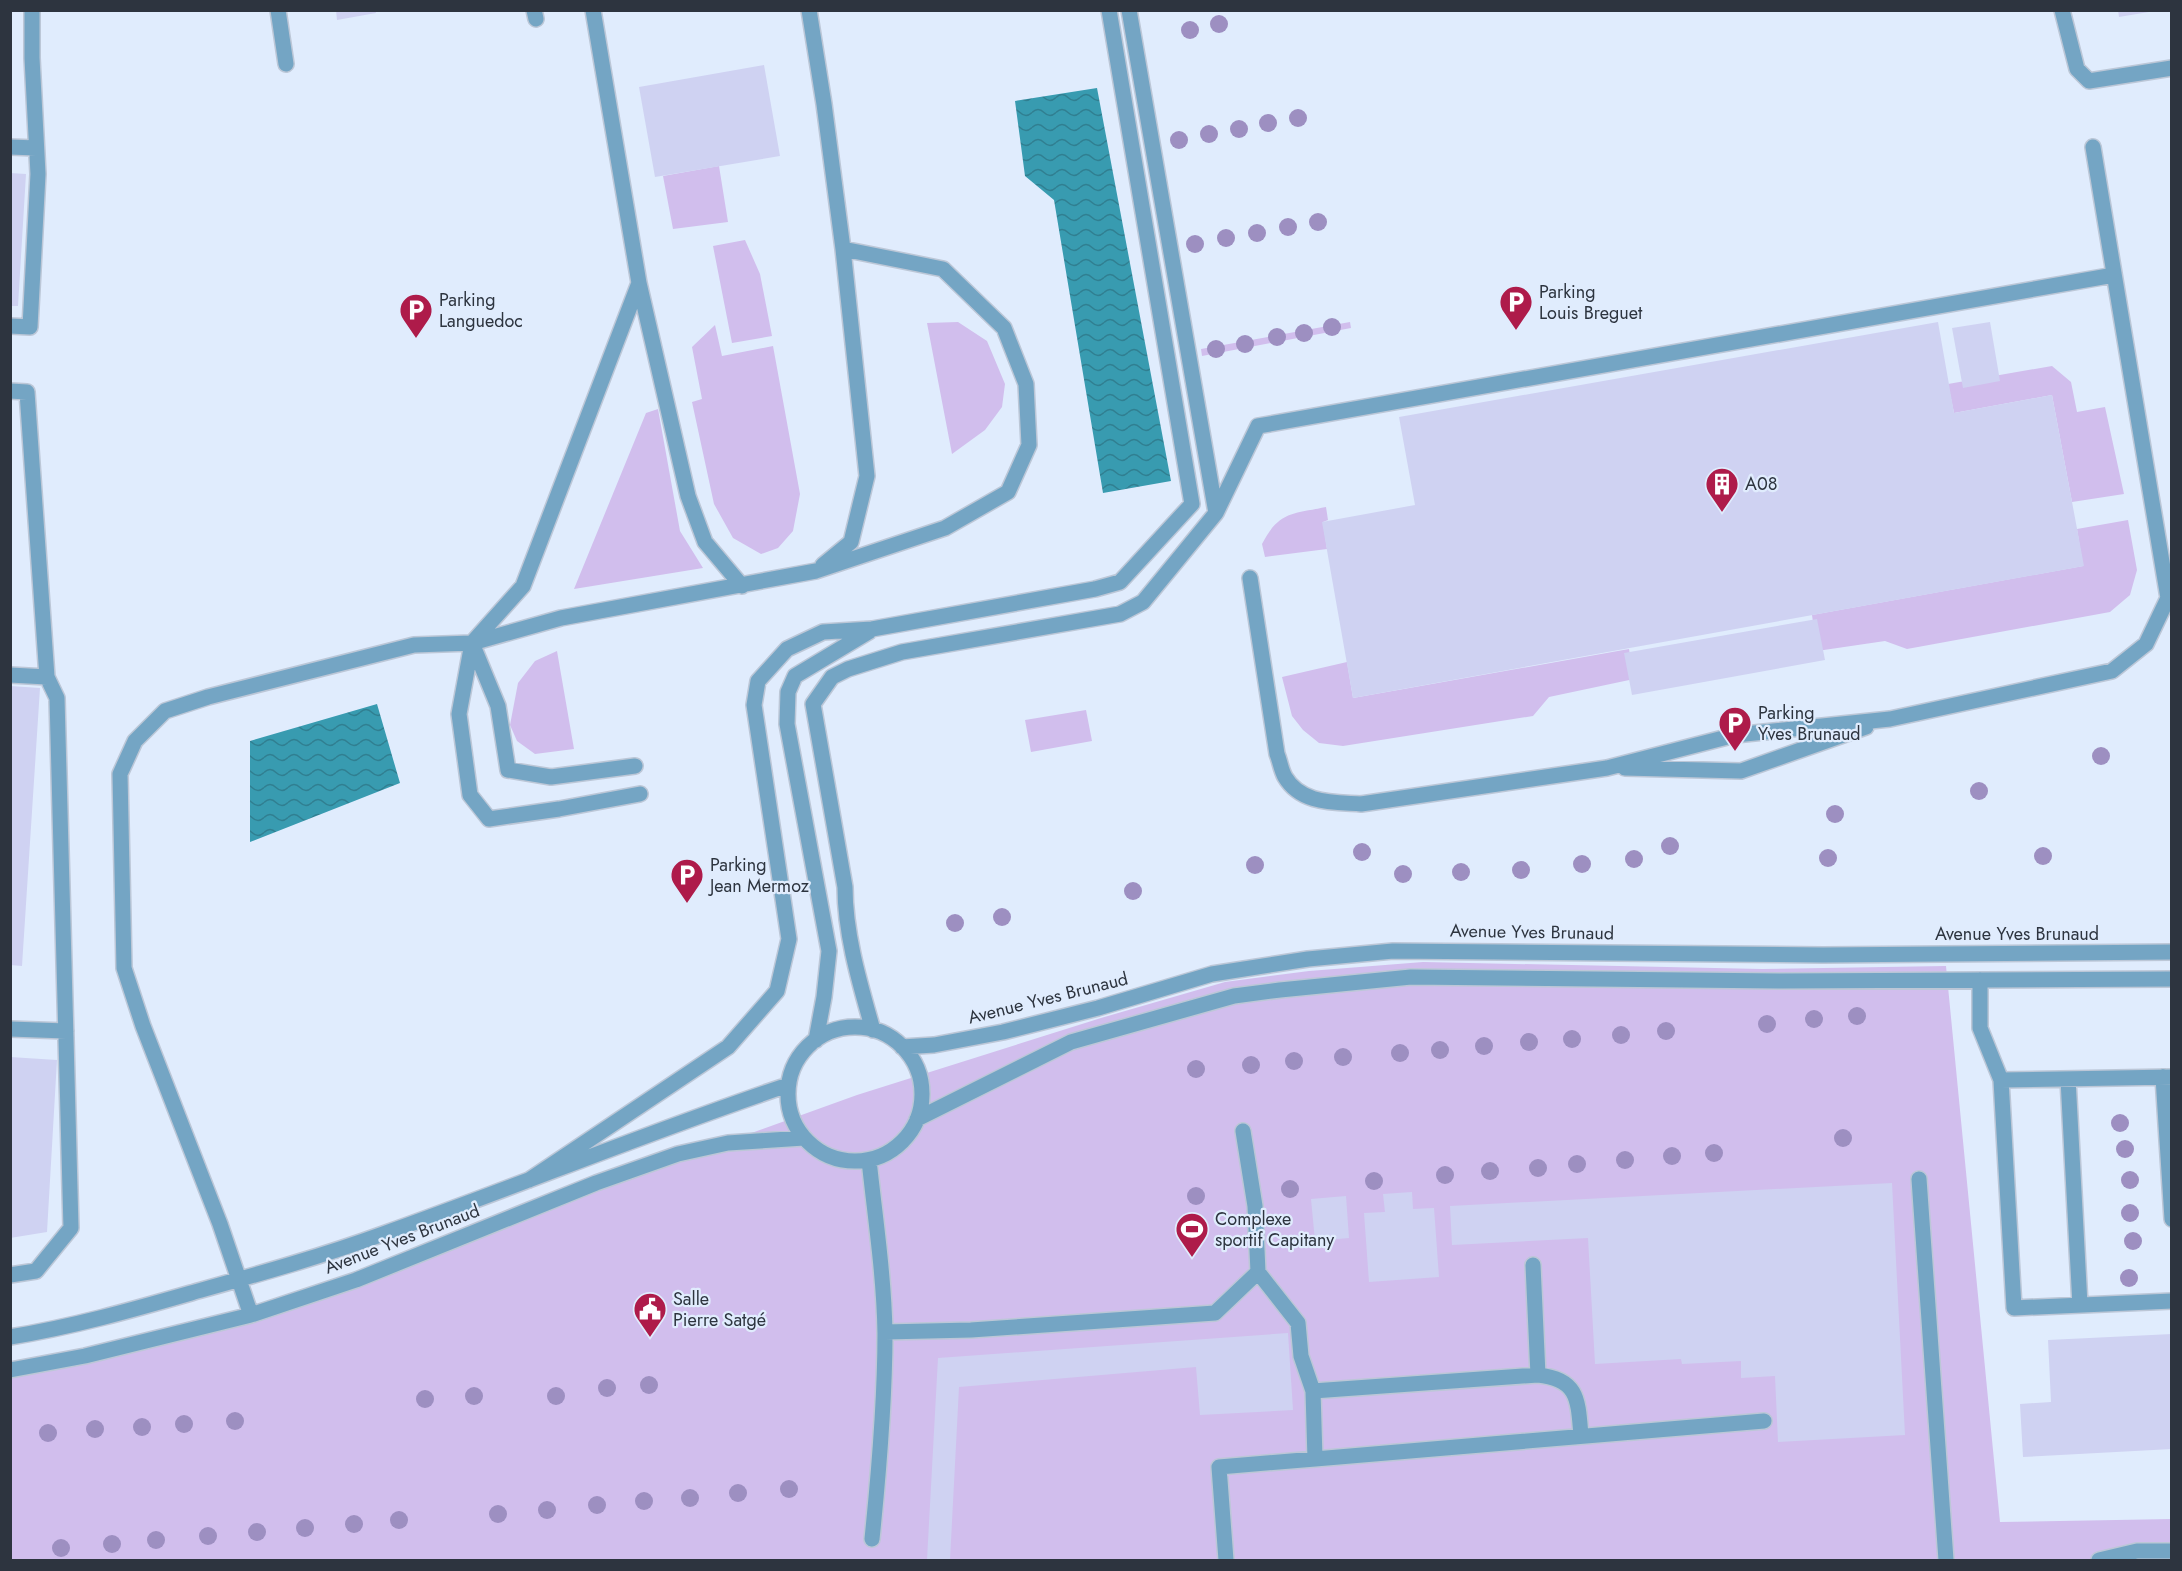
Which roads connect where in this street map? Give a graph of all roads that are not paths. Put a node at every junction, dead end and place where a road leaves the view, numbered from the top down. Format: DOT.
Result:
graph roads {
  1 [pos="32,10"];
  2 [pos="278,10"];
  3 [pos="593,10"];
  4 [pos="809,10"];
  5 [pos="1109,10"];
  6 [pos="1130,10"];
  7 [pos="2062,10"];
  8 [pos="286,64"];
  9 [pos="2172,68"];
  10 [pos="10,147"];
  11 [pos="2093,147"];
  12 [pos="36,148"];
  13 [pos="843,249"];
  14 [pos="2114,274"];
  15 [pos="639,282"];
  16 [pos="10,326"];
  17 [pos="10,391"];
  18 [pos="1216,513"];
  19 [pos="816,571"];
  20 [pos="1250,579"];
  21 [pos="742,586"];
  22 [pos="872,629"];
  23 [pos="472,643"];
  24 [pos="10,675"];
  25 [pos="47,677"];
  26 [pos="1890,719"];
  27 [pos="635,766"];
  28 [pos="1607,768"];
  29 [pos="640,794"];
  30 [pos="2172,952"];
  31 [pos="2172,979"];
  32 [pos="1980,980"];
  33 [pos="10,1029"];
  34 [pos="873,1030"];
  35 [pos="66,1031"];
  36 [pos="816,1040"];
  37 [pos="902,1047"];
  38 [pos="2167,1077"];
  39 [pos="2068,1079"];
  40 [pos="2001,1080"];
  41 [pos="788,1085"];
  42 [pos="917,1119"];
  43 [pos="1243,1131"];
  44 [pos="804,1138"];
  45 [pos="869,1160"];
  46 [pos="1919,1179"];
  47 [pos="529,1180"];
  48 [pos="2172,1219"];
  49 [pos="1533,1265"];
  50 [pos="1258,1272"];
  51 [pos="10,1275"];
  52 [pos="239,1280"];
  53 [pos="2172,1301"];
  54 [pos="2080,1305"];
  55 [pos="251,1315"];
  56 [pos="885,1332"];
  57 [pos="10,1337"];
  58 [pos="10,1370"];
  59 [pos="1538,1375"];
  60 [pos="1313,1391"];
  61 [pos="1764,1421"];
  62 [pos="1581,1436"];
  63 [pos="1315,1459"];
  64 [pos="873,1539"];
  65 [pos="2172,1551"];
  66 [pos="1226,1560"];
  67 [pos="1946,1560"];
  68 [pos="2099,1560"];
  1 -- 12 [label="street"];
  2 -- 8 [label="street"];
  3 -- 15 [label="street"];
  4 -- 13 [label="street"];
  5 -- 22 [label="street"];
  6 -- 18 [label="street"];
  7 -- 9 [label="street"];
  10 -- 12 [label="street"];
  11 -- 14 [label="street"];
  12 -- 16 [label="street"];
  13 -- 19 [label="street"];
  13 -- 19 [label="street"];
  14 -- 18 [label="street"];
  14 -- 26 [label="street"];
  15 -- 21 [label="street"];
  15 -- 23 [label="street"];
  17 -- 25 [label="street"];
  18 -- 34 [label="street"];
  19 -- 21 [label="street"];
  20 -- 28 [label="street"];
  21 -- 23 [label="street"];
  22 -- 36 [label="street"];
  22 -- 47 [label="street"];
  23 -- 27 [label="street"];
  23 -- 29 [label="street"];
  23 -- 52 [label="street"];
  24 -- 25 [label="street"];
  25 -- 35 [label="street"];
  26 -- 28 [label="street"];
  26 -- 28 [label="street"];
  30 -- 37 [label="street, Avenue Yves Brunaud"];
  31 -- 32 [label="street"];
  32 -- 40 [label="street"];
  32 -- 42 [label="street"];
  33 -- 35 [label="street"];
  34 -- 36 [label="street"];
  34 -- 37 [label="street"];
  35 -- 51 [label="street"];
  36 -- 41 [label="street"];
  37 -- 42 [label="street"];
  38 -- 39 [label="street"];
  38 -- 48 [label="street"];
  39 -- 40 [label="street"];
  39 -- 54 [label="street"];
  40 -- 54 [label="street"];
  41 -- 44 [label="street"];
  41 -- 47 [label="street, Avenue Yves Brunaud"];
  42 -- 45 [label="street"];
  43 -- 50 [label="street"];
  44 -- 45 [label="street"];
  44 -- 55 [label="street, Avenue Yves Brunaud"];
  45 -- 56 [label="street"];
  46 -- 67 [label="street"];
  47 -- 52 [label="street, Avenue Yves Brunaud"];
  49 -- 59 [label="street"];
  50 -- 56 [label="street"];
  50 -- 60 [label="street"];
  52 -- 55 [label="street"];
  52 -- 57 [label="street, Avenue Yves Brunaud"];
  53 -- 54 [label="street"];
  55 -- 58 [label="street, Avenue Yves Brunaud"];
  56 -- 64 [label="street"];
  59 -- 60 [label="street"];
  59 -- 62 [label="street"];
  60 -- 63 [label="street"];
  61 -- 62 [label="street"];
  62 -- 63 [label="street"];
  63 -- 66 [label="street"];
  65 -- 68 [label="street"];
}
